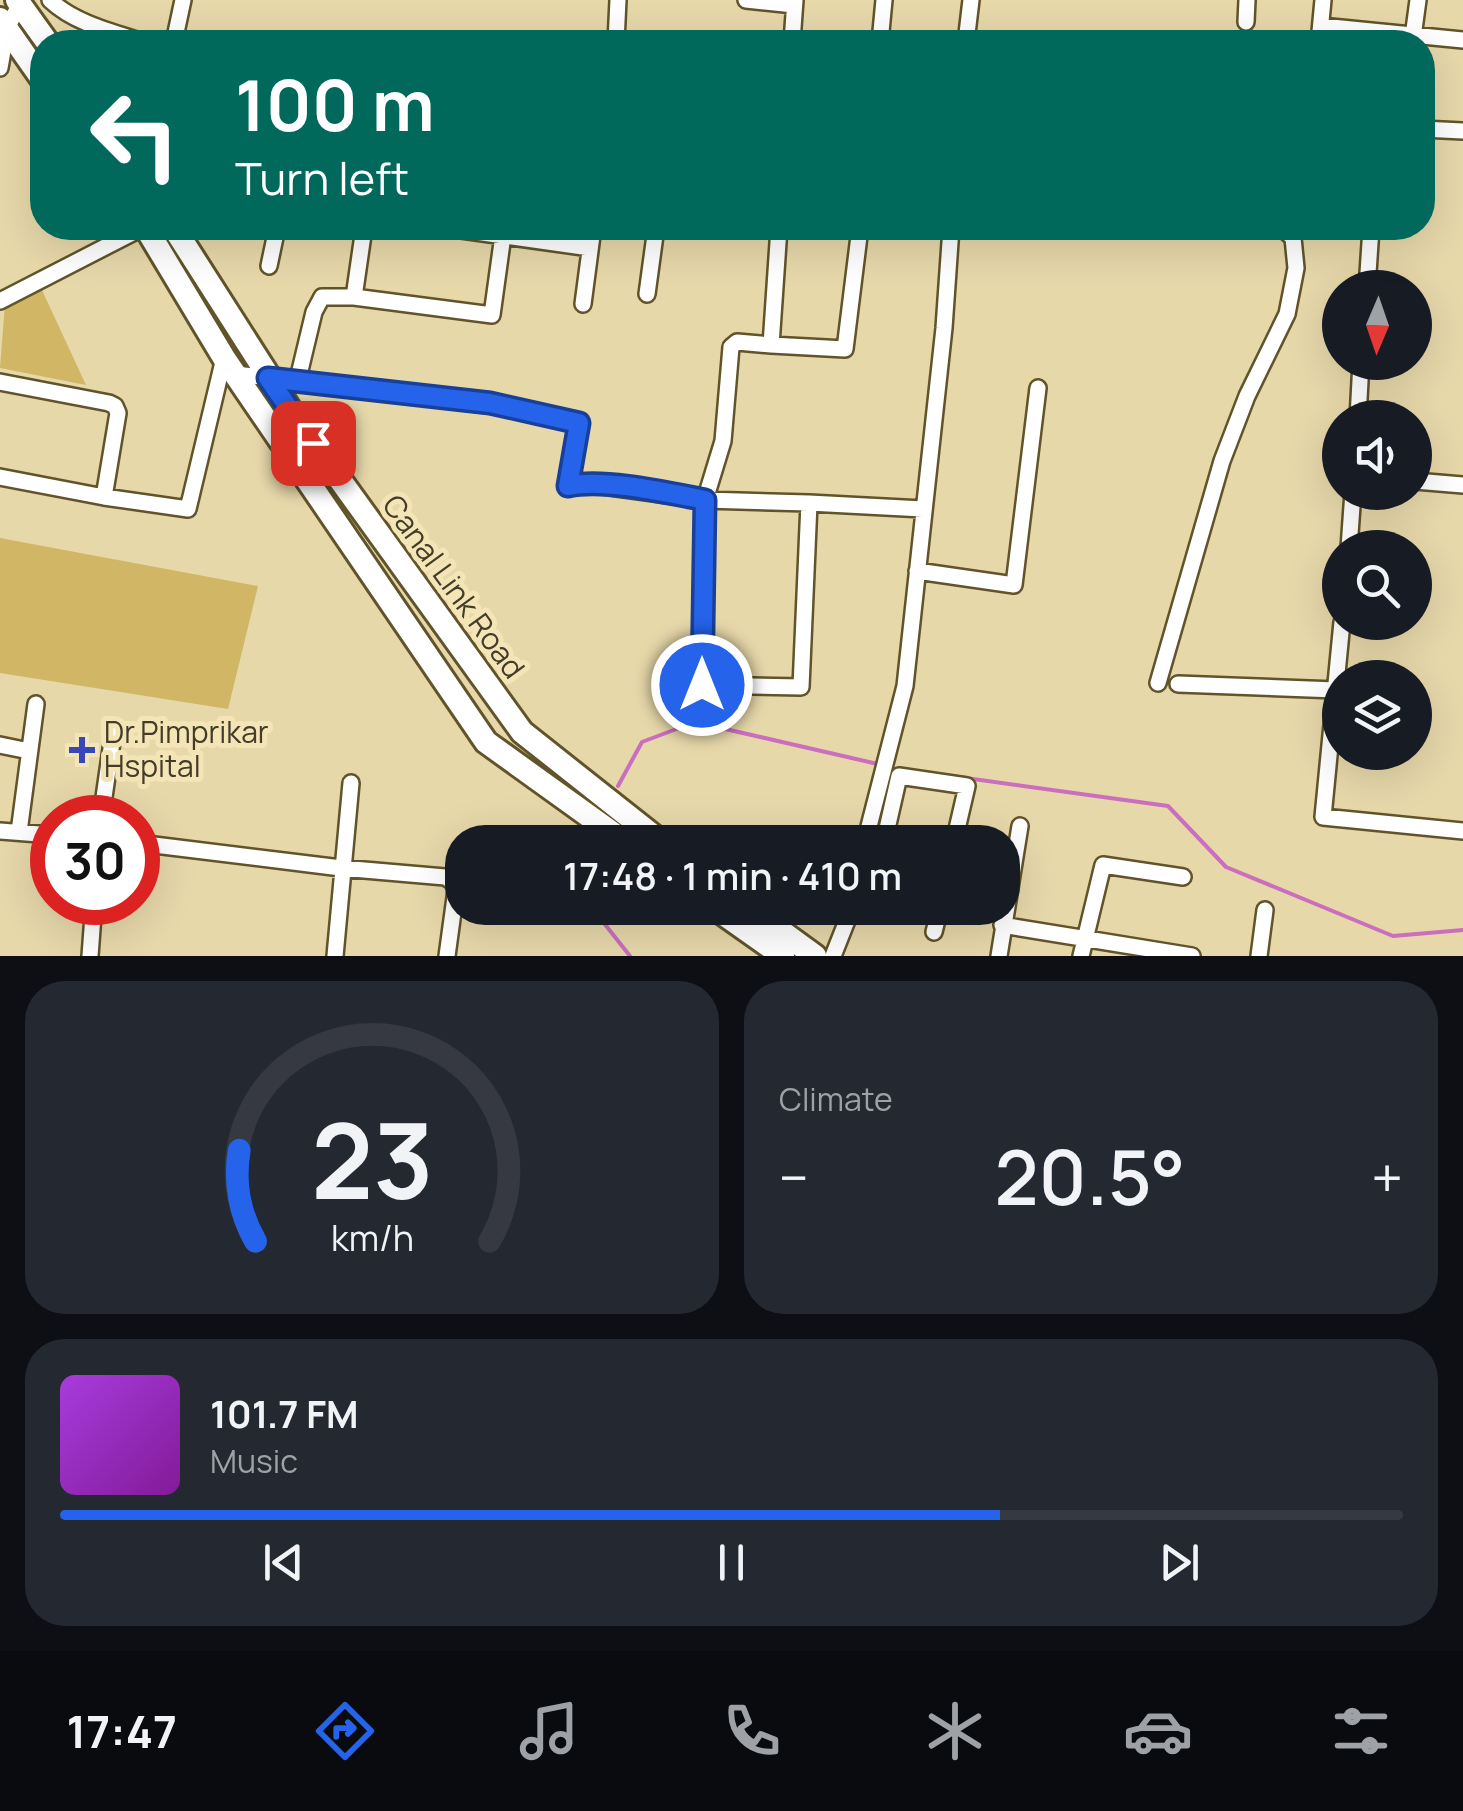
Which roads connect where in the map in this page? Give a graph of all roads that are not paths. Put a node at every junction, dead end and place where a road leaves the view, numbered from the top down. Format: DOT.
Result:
graph roads {
  1 [pos="50,0"];
  2 [pos="183,0"];
  3 [pos="618,0"];
  4 [pos="746,0"];
  5 [pos="884,0"];
  6 [pos="971,0"];
  7 [pos="1247,0"];
  8 [pos="1323,0"];
  9 [pos="1418,0"];
  10 [pos="19,1"];
  11 [pos="795,2"];
  12 [pos="1246,22"];
  13 [pos="4,24"];
  14 [pos="39,30"];
  15 [pos="109,30"];
  16 [pos="177,30"];
  17 [pos="617,30"];
  18 [pos="793,30"];
  19 [pos="881,30"];
  20 [pos="967,30"];
  21 [pos="1320,30"];
  22 [pos="1414,30"];
  23 [pos="1435,38"];
  24 [pos="1463,40"];
  25 [pos="30,61"];
  26 [pos="0,68"];
  27 [pos="1435,129"];
  28 [pos="1463,130"];
  29 [pos="122,240"];
  30 [pos="151,240"];
  31 [pos="182,240"];
  32 [pos="274,240"];
  33 [pos="362,240"];
  34 [pos="502,240"];
  35 [pos="546,240"];
  36 [pos="591,240"];
  37 [pos="654,240"];
  38 [pos="779,240"];
  39 [pos="859,240"];
  40 [pos="949,240"];
  41 [pos="1292,240"];
  42 [pos="1369,240"];
  43 [pos="590,248"];
  44 [pos="269,266"];
  45 [pos="1367,270"];
  46 [pos="646,294"];
  47 [pos="354,297"];
  48 [pos="582,304"];
  49 [pos="1,306"];
  50 [pos="771,345"];
  51 [pos="230,366"];
  52 [pos="268,378"];
  53 [pos="0,382"];
  54 [pos="297,383"];
  55 [pos="1038,388"];
  56 [pos="0,477"];
  57 [pos="1432,482"];
  58 [pos="1463,484"];
  59 [pos="104,496"];
  60 [pos="705,500"];
  61 [pos="809,504"];
  62 [pos="923,509"];
  63 [pos="916,570"];
  64 [pos="1158,682"];
  65 [pos="1178,684"];
  66 [pos="1322,689"];
  67 [pos="36,704"];
  68 [pos="114,728"];
  69 [pos="0,746"];
  70 [pos="29,751"];
  71 [pos="1328,770"];
  72 [pos="351,783"];
  73 [pos="888,786"];
  74 [pos="104,795"];
  75 [pos="601,825"];
  76 [pos="640,825"];
  77 [pos="872,825"];
  78 [pos="885,825"];
  79 [pos="958,825"];
  80 [pos="0,831"];
  81 [pos="1463,831"];
  82 [pos="19,832"];
  83 [pos="30,833"];
  84 [pos="160,846"];
  85 [pos="341,868"];
  86 [pos="1183,877"];
  87 [pos="1265,910"];
  88 [pos="92,925"];
  89 [pos="739,925"];
  90 [pos="772,925"];
  91 [pos="845,925"];
  92 [pos="936,925"];
  93 [pos="1002,925"];
  94 [pos="934,932"];
  95 [pos="1085,938"];
  96 [pos="1164,954"];
  97 [pos="90,956"];
  98 [pos="335,956"];
  99 [pos="447,956"];
  100 [pos="782,956"];
  101 [pos="815,956"];
  102 [pos="833,956"];
  103 [pos="999,956"];
  104 [pos="1081,956"];
  105 [pos="1192,956"];
  106 [pos="1259,956"];
  1 -- 15 [label="street"];
  2 -- 16 [label="street"];
  3 -- 17 [label="street"];
  4 -- 11 [label="street"];
  5 -- 19 [label="street"];
  6 -- 20 [label="street"];
  7 -- 12 [label="street"];
  8 -- 21 [label="street"];
  9 -- 22 [label="street"];
  10 -- 13 [label="street"];
  10 -- 14 [label="main road"];
  11 -- 18 [label="street"];
  13 -- 25 [label="main road"];
  13 -- 26 [label="street"];
  23 -- 24 [label="street"];
  27 -- 28 [label="street"];
  29 -- 49 [label="street"];
  30 -- 51 [label="main road, Canal Link Road"];
  31 -- 52 [label="main road, Canal Link Road"];
  32 -- 44 [label="street"];
  33 -- 47 [label="street"];
  34 -- 47 [label="street"];
  35 -- 43 [label="street"];
  36 -- 43 [label="street"];
  37 -- 46 [label="street"];
  38 -- 50 [label="street"];
  39 -- 50 [label="street"];
  40 -- 62 [label="street"];
  41 -- 64 [label="street"];
  42 -- 45 [label="street"];
  43 -- 48 [label="street"];
  47 -- 54 [label="street"];
  50 -- 60 [label="street"];
  51 -- 52 [label="street"];
  51 -- 59 [label="street"];
  51 -- 75 [label="main road, Canal Link Road"];
  52 -- 54 [label="street"];
  52 -- 76 [label="main road, Canal Link Road"];
  53 -- 59 [label="street"];
  54 -- 60 [label="street"];
  55 -- 63 [label="street"];
  56 -- 59 [label="street"];
  57 -- 58 [label="street"];
  60 -- 61 [label="street"];
  60 -- 61 [label="street"];
  61 -- 62 [label="street"];
  62 -- 63 [label="street"];
  63 -- 73 [label="street"];
  65 -- 66 [label="street"];
  67 -- 70 [label="street"];
  68 -- 74 [label="street"];
  69 -- 70 [label="street"];
  70 -- 82 [label="street"];
  71 -- 81 [label="street"];
  72 -- 85 [label="street"];
  73 -- 77 [label="street"];
  73 -- 78 [label="street"];
  73 -- 79 [label="street"];
  80 -- 82 [label="street"];
  82 -- 83 [label="street"];
  84 -- 85 [label="street"];
  85 -- 98 [label="street"];
  85 -- 99 [label="street"];
  86 -- 95 [label="street"];
  87 -- 106 [label="street"];
  88 -- 97 [label="street"];
  89 -- 100 [label="main road"];
  90 -- 101 [label="main road"];
  91 -- 102 [label="street"];
  92 -- 94 [label="street"];
  93 -- 95 [label="street"];
  93 -- 103 [label="street"];
  95 -- 96 [label="street"];
  95 -- 104 [label="street"];
  96 -- 105 [label="street"];
}
